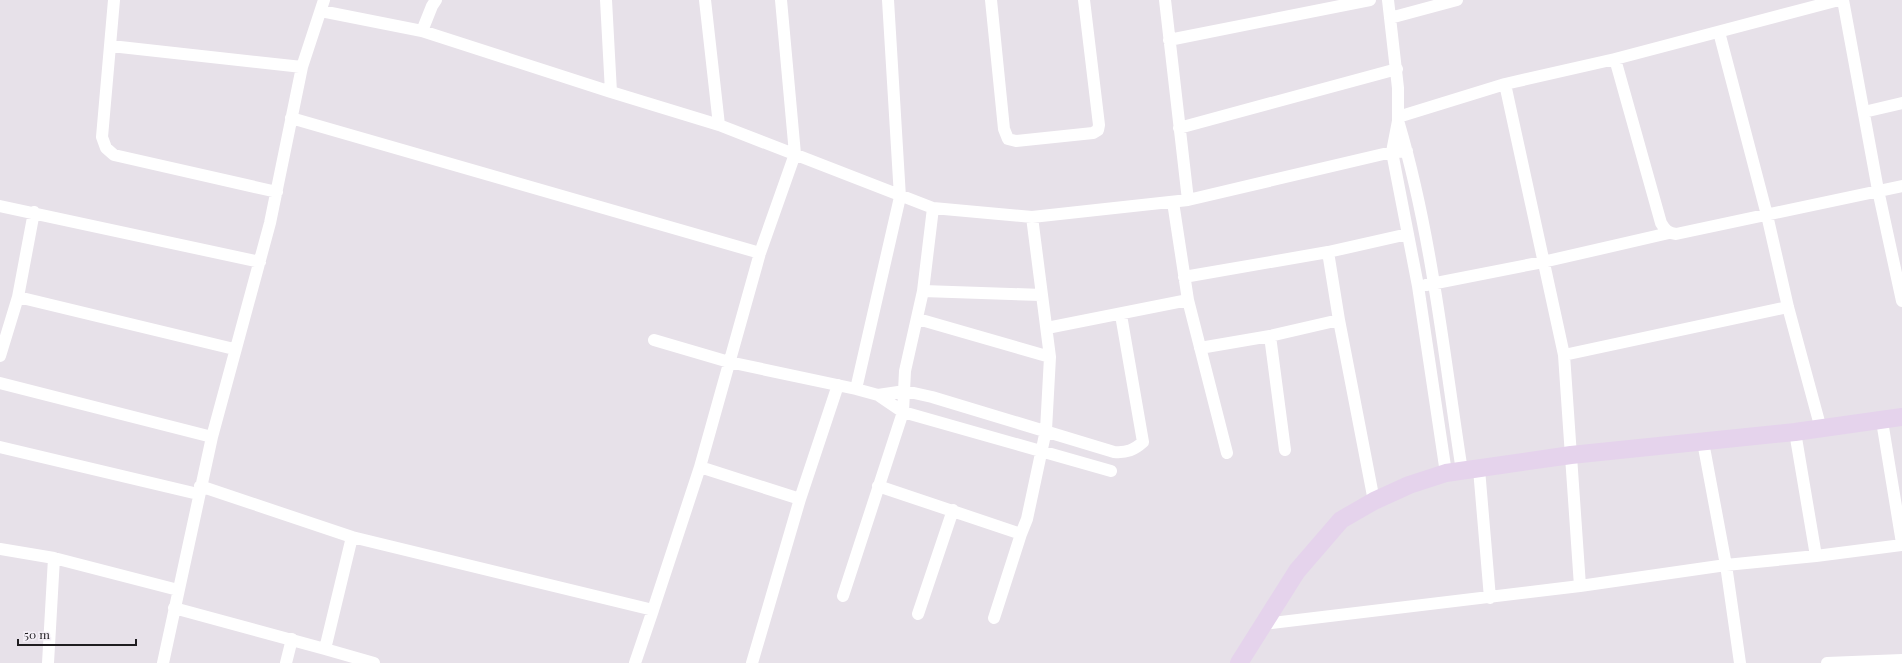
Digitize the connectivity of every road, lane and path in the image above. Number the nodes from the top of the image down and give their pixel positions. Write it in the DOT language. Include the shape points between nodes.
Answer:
graph roads {
  1 [pos="114,0"];
  2 [pos="436,0"];
  3 [pos="606,0"];
  4 [pos="704,0"];
  5 [pos="781,0"];
  6 [pos="888,0"];
  7 [pos="990,0"];
  8 [pos="1084,0"];
  9 [pos="1165,0"];
  10 [pos="1370,0"];
  11 [pos="1388,0"];
  12 [pos="1457,0"];
  13 [pos="1839,0"];
  14 [pos="1843,0"];
  15 [pos="323,6"];
  16 [pos="1390,18"];
  17 [pos="422,31"];
  18 [pos="1718,32"];
  19 [pos="1169,40"];
  20 [pos="111,46"];
  21 [pos="1615,59"];
  22 [pos="302,67"];
  23 [pos="1397,69"];
  24 [pos="1505,84"];
  25 [pos="611,92"];
  26 [pos="1902,103"];
  27 [pos="1864,112"];
  28 [pos="291,118"];
  29 [pos="1398,119"];
  30 [pos="719,125"];
  31 [pos="1179,128"];
  32 [pos="1407,151"];
  33 [pos="1392,152"];
  34 [pos="795,154"];
  35 [pos="1902,186"];
  36 [pos="1878,190"];
  37 [pos="277,192"];
  38 [pos="900,197"];
  39 [pos="1188,200"];
  40 [pos="1173,202"];
  41 [pos="0,206"];
  42 [pos="933,208"];
  43 [pos="34,212"];
  44 [pos="1767,214"];
  45 [pos="1032,217"];
  46 [pos="1669,233"];
  47 [pos="1408,234"];
  48 [pos="1328,252"];
  49 [pos="760,253"];
  50 [pos="260,262"];
  51 [pos="1543,262"];
  52 [pos="1184,276"];
  53 [pos="1900,280"];
  54 [pos="1433,284"];
  55 [pos="1418,286"];
  56 [pos="924,291"];
  57 [pos="1042,295"];
  58 [pos="18,297"];
  59 [pos="1188,300"];
  60 [pos="1902,301"];
  61 [pos="1788,307"];
  62 [pos="1121,315"];
  63 [pos="918,319"];
  64 [pos="1339,320"];
  65 [pos="1047,328"];
  66 [pos="1270,336"];
  67 [pos="654,340"];
  68 [pos="1200,348"];
  69 [pos="234,349"];
  70 [pos="1564,355"];
  71 [pos="0,356"];
  72 [pos="1050,357"];
  73 [pos="729,362"];
  74 [pos="0,383"];
  75 [pos="838,385"];
  76 [pos="856,389"];
  77 [pos="905,391"];
  78 [pos="878,395"];
  79 [pos="902,412"];
  80 [pos="1902,417"];
  81 [pos="1882,421"];
  82 [pos="1821,429"];
  83 [pos="1046,430"];
  84 [pos="1795,432"];
  85 [pos="212,437"];
  86 [pos="1703,442"];
  87 [pos="0,447"];
  88 [pos="1041,450"];
  89 [pos="1285,450"];
  90 [pos="1227,453"];
  91 [pos="1571,455"];
  92 [pos="700,467"];
  93 [pos="1111,471"];
  94 [pos="1462,471"];
  95 [pos="878,486"];
  96 [pos="199,490"];
  97 [pos="800,499"];
  98 [pos="1374,501"];
  99 [pos="953,510"];
  100 [pos="1021,534"];
  101 [pos="352,538"];
  102 [pos="1902,544"];
  103 [pos="0,549"];
  104 [pos="1816,556"];
  105 [pos="54,558"];
  106 [pos="1726,564"];
  107 [pos="1580,586"];
  108 [pos="178,590"];
  109 [pos="843,596"];
  110 [pos="1490,598"];
  111 [pos="174,608"];
  112 [pos="653,610"];
  113 [pos="918,614"];
  114 [pos="994,618"];
  115 [pos="1264,624"];
  116 [pos="292,639"];
  117 [pos="325,649"];
  118 [pos="1902,660"];
  119 [pos="48,663"];
  120 [pos="162,663"];
  121 [pos="286,663"];
  122 [pos="374,663"];
  123 [pos="635,663"];
  124 [pos="752,663"];
  125 [pos="1239,663"];
  126 [pos="1740,663"];
  127 [pos="1827,663"];
  1 -- 20 [label="street"];
  2 -- 17 [label="street"];
  3 -- 25 [label="street"];
  4 -- 30 [label="street"];
  5 -- 34 [label="street"];
  6 -- 38 [label="street"];
  7 -- 8 [label="street" via="1004,129 1008,139 1016,141 1094,133 1098,130 1100,125"];
  9 -- 19 [label="street"];
  10 -- 19 [label="street"];
  11 -- 16 [label="street"];
  12 -- 16 [label="street"];
  13 -- 18 [label="street"];
  14 -- 27 [label="street"];
  15 -- 17 [label="street"];
  15 -- 22 [label="street"];
  16 -- 23 [label="street"];
  17 -- 25 [label="street"];
  18 -- 21 [label="street"];
  18 -- 44 [label="street"];
  19 -- 31 [label="street"];
  20 -- 22 [label="street"];
  20 -- 37 [label="street" via="102,137 110,152"];
  21 -- 24 [label="street"];
  21 -- 46 [label="street" via="1661,223"];
  22 -- 28 [label="street"];
  23 -- 29 [label="street"];
  23 -- 31 [label="street"];
  24 -- 29 [label="street"];
  24 -- 51 [label="street"];
  25 -- 30 [label="street"];
  26 -- 27 [label="street"];
  27 -- 36 [label="street"];
  28 -- 37 [label="street"];
  28 -- 49 [label="street"];
  29 -- 32 [label="street"];
  29 -- 33 [label="street"];
  30 -- 34 [label="street"];
  31 -- 39 [label="street"];
  32 -- 33 [label="street"];
  32 -- 54 [label="street"];
  33 -- 39 [label="street"];
  33 -- 47 [label="street"];
  34 -- 38 [label="street"];
  34 -- 49 [label="street"];
  35 -- 36 [label="street"];
  36 -- 44 [label="street"];
  36 -- 53 [label="street"];
  37 -- 50 [label="street"];
  38 -- 42 [label="street"];
  38 -- 76 [label="street"];
  39 -- 40 [label="street"];
  40 -- 45 [label="street"];
  40 -- 52 [label="street"];
  41 -- 43 [label="street"];
  42 -- 45 [label="street"];
  42 -- 56 [label="street"];
  43 -- 50 [label="street"];
  43 -- 58 [label="street"];
  44 -- 46 [label="street" via="1676,234"];
  44 -- 61 [label="street"];
  45 -- 57 [label="street"];
  46 -- 51 [label="street"];
  47 -- 48 [label="street"];
  47 -- 55 [label="street"];
  48 -- 52 [label="street"];
  48 -- 64 [label="street"];
  49 -- 73 [label="street"];
  50 -- 69 [label="street"];
  51 -- 54 [label="street"];
  51 -- 70 [label="street"];
  52 -- 59 [label="street"];
  53 -- 60 [label="street"];
  54 -- 55 [label="street"];
  54 -- 94 [label="street"];
  55 -- 94 [label="street"];
  56 -- 57 [label="street"];
  56 -- 63 [label="street"];
  57 -- 65 [label="street"];
  58 -- 69 [label="street"];
  58 -- 71 [label="street"];
  59 -- 62 [label="street"];
  59 -- 68 [label="street"];
  61 -- 70 [label="street"];
  61 -- 82 [label="street"];
  62 -- 65 [label="street"];
  62 -- 83 [label="street" via="1143,442 1135,449 1124,453 1114,452"];
  63 -- 72 [label="street"];
  63 -- 77 [label="street" via="905,371"];
  64 -- 66 [label="street"];
  64 -- 98 [label="street"];
  65 -- 72 [label="street"];
  66 -- 68 [label="street"];
  66 -- 89 [label="street"];
  67 -- 73 [label="street"];
  68 -- 90 [label="street"];
  69 -- 85 [label="street"];
  70 -- 91 [label="street"];
  72 -- 83 [label="street"];
  73 -- 75 [label="street"];
  73 -- 92 [label="street"];
  74 -- 85 [label="street"];
  75 -- 76 [label="street"];
  75 -- 97 [label="street"];
  76 -- 78 [label="street"];
  77 -- 78 [label="street"];
  77 -- 79 [label="street"];
  77 -- 83 [label="street"];
  78 -- 79 [label="street"];
  79 -- 88 [label="street"];
  79 -- 95 [label="street"];
  80 -- 81 [label="street"];
  81 -- 82 [label="street"];
  81 -- 102 [label="street"];
  82 -- 84 [label="street"];
  83 -- 88 [label="street"];
  84 -- 86 [label="street"];
  84 -- 104 [label="street"];
  85 -- 96 [label="street"];
  86 -- 91 [label="street"];
  86 -- 106 [label="street"];
  87 -- 96 [label="street"];
  88 -- 93 [label="street"];
  88 -- 100 [label="street" via="1027,519"];
  91 -- 94 [label="street"];
  91 -- 107 [label="street"];
  92 -- 97 [label="street"];
  92 -- 112 [label="street"];
  94 -- 98 [label="street" via="1409,485"];
  94 -- 110 [label="street"];
  95 -- 99 [label="street"];
  95 -- 109 [label="street"];
  96 -- 101 [label="street"];
  96 -- 108 [label="street"];
  97 -- 124 [label="street"];
  98 -- 115 [label="street" via="1341,520 1319,544 1297,571"];
  99 -- 100 [label="street"];
  99 -- 113 [label="street"];
  100 -- 114 [label="street"];
  101 -- 112 [label="street"];
  101 -- 117 [label="street"];
  102 -- 104 [label="street"];
  103 -- 105 [label="street"];
  104 -- 106 [label="street"];
  105 -- 108 [label="street"];
  105 -- 119 [label="street"];
  106 -- 107 [label="street"];
  106 -- 126 [label="street"];
  107 -- 110 [label="street"];
  108 -- 111 [label="street"];
  110 -- 115 [label="street"];
  111 -- 116 [label="street"];
  111 -- 120 [label="street"];
  112 -- 123 [label="street"];
  115 -- 125 [label="street"];
  116 -- 117 [label="street"];
  116 -- 121 [label="street"];
  117 -- 122 [label="street"];
  118 -- 127 [label="street"];
}
